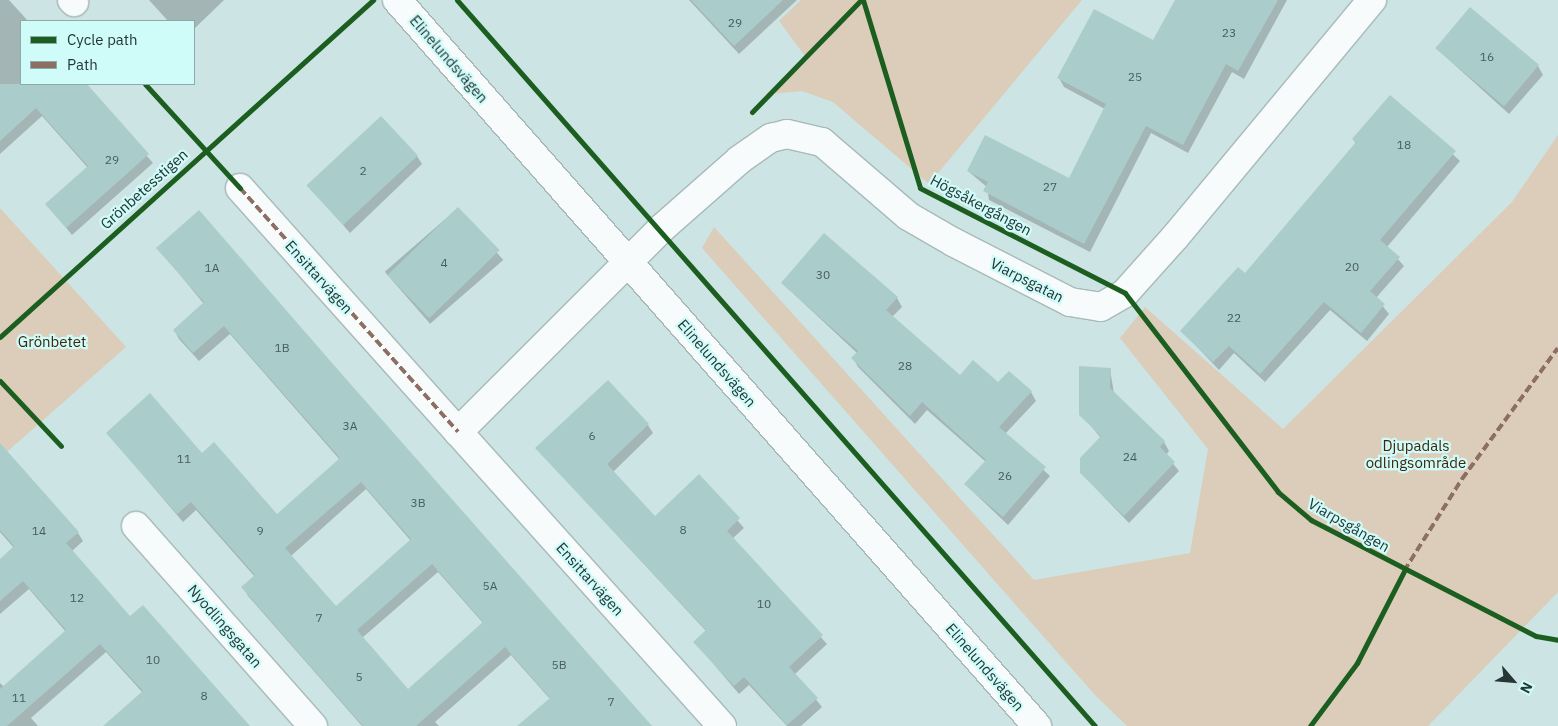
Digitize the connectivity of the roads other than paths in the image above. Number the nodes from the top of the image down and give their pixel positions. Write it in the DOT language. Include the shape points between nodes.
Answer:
graph roads {
  1 [pos="397,0"];
  2 [pos="1372,0"];
  3 [pos="240,188"];
  4 [pos="629,263"];
  5 [pos="458,432"];
  6 [pos="136,526"];
  7 [pos="313,726"];
  8 [pos="722,726"];
  9 [pos="1037,726"];
  1 -- 4 [label="street, Elinelundsvägen"];
  2 -- 4 [label="street, Viarpsgatan" via="1176,236 1125,293 1102,307 1070,302 908,216 839,155 804,135 771,138 739,160"];
  3 -- 5 [label="street, Ensittarvägen"];
  4 -- 5 [label="street"];
  4 -- 9 [label="street, Elinelundsvägen"];
  5 -- 8 [label="street, Ensittarvägen"];
  6 -- 7 [label="street, Nyodlingsgatan"];
}
